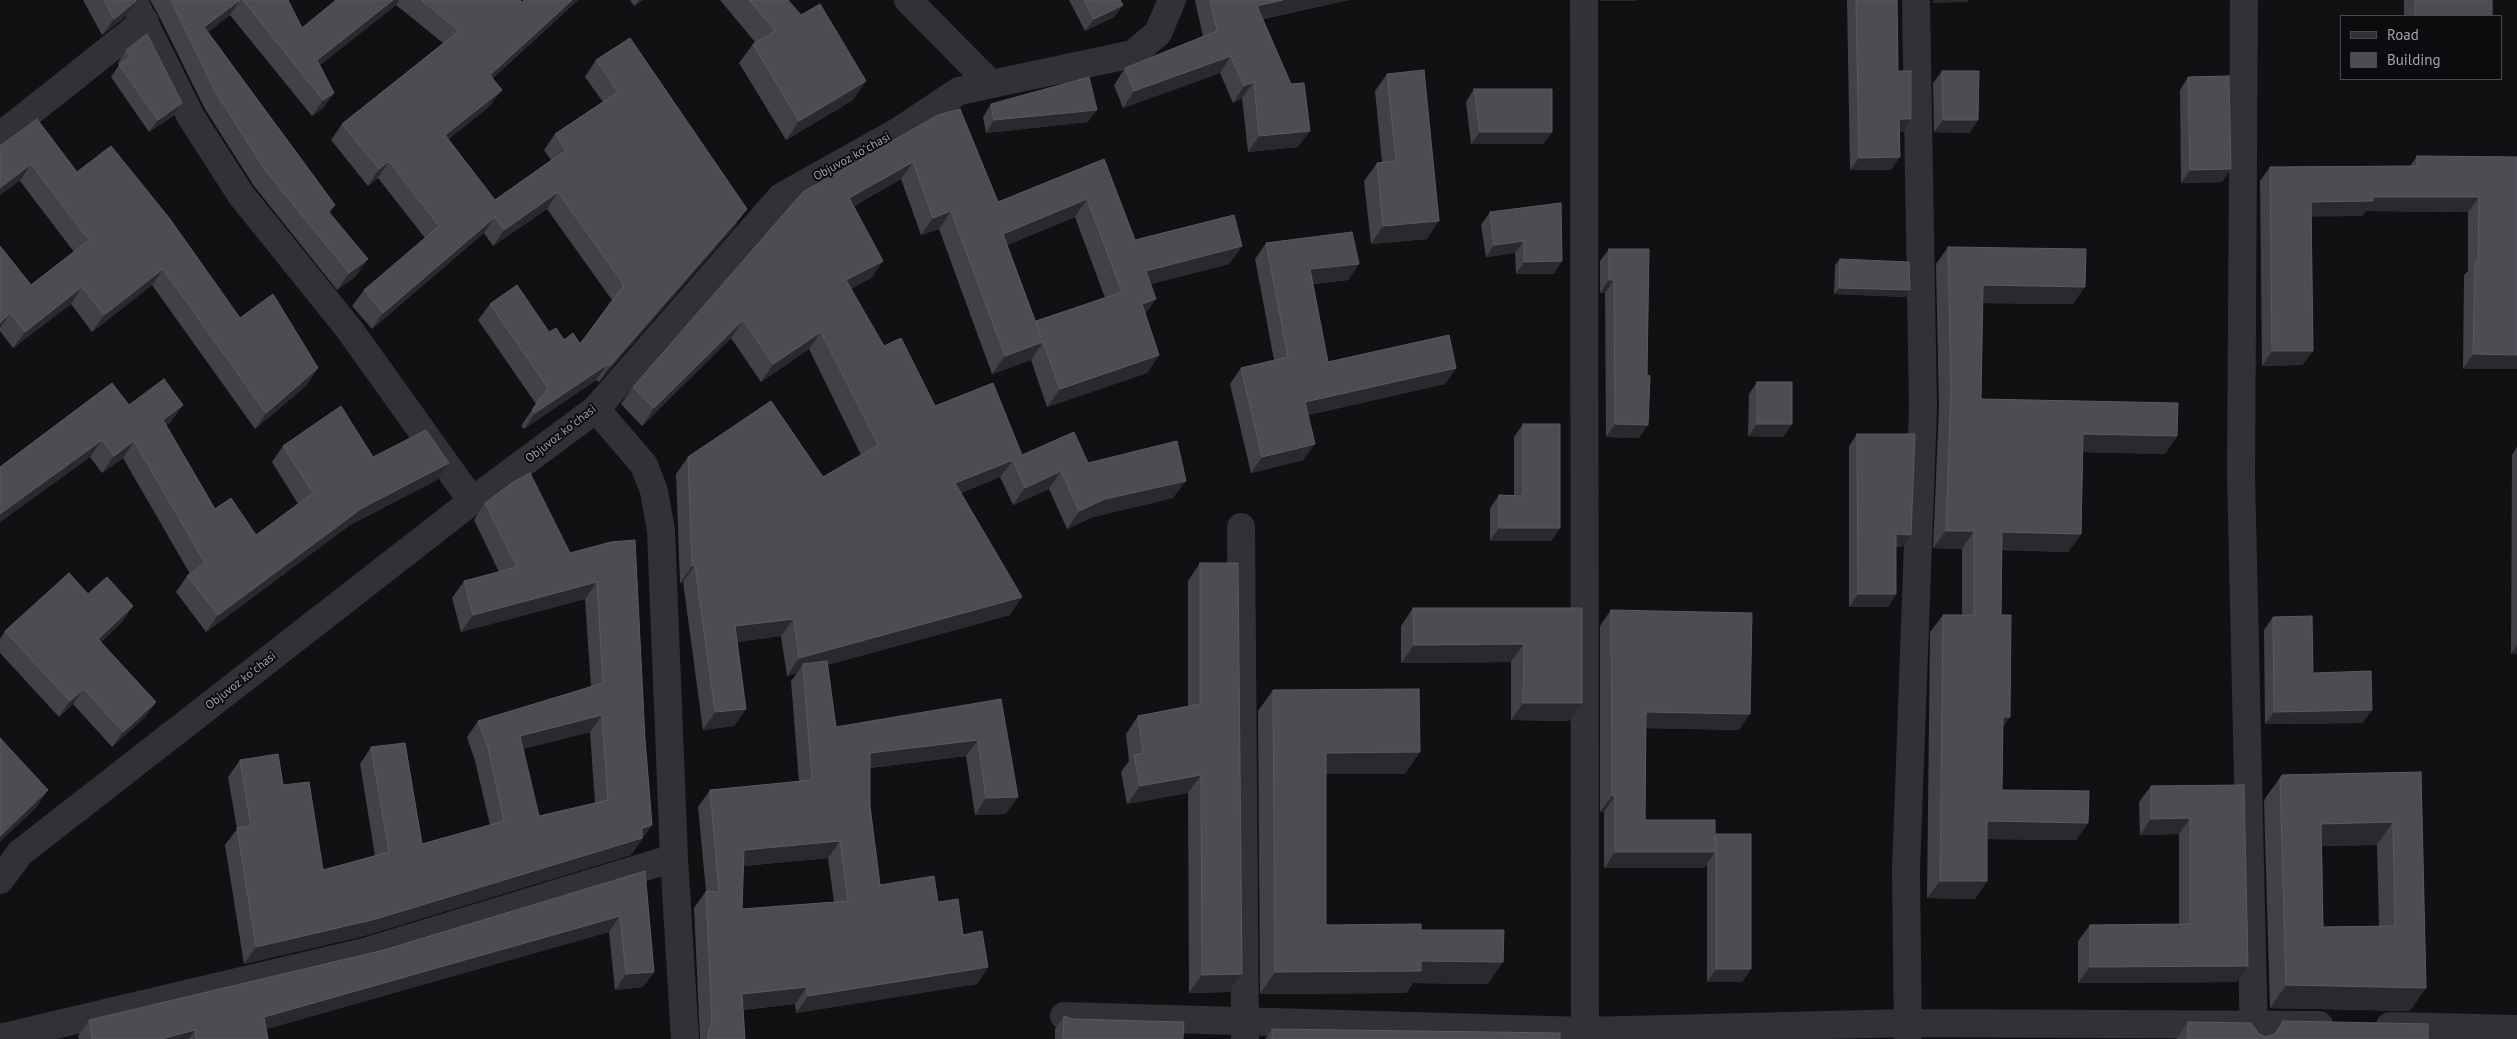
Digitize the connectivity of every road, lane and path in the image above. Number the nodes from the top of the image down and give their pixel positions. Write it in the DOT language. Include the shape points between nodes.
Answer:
graph roads {
  1 [pos="908,0"];
  2 [pos="1172,0"];
  3 [pos="1584,0"];
  4 [pos="1916,0"];
  5 [pos="2244,0"];
  6 [pos="139,10"];
  7 [pos="990,84"];
  8 [pos="0,136"];
  9 [pos="596,409"];
  10 [pos="472,501"];
  11 [pos="1241,527"];
  12 [pos="674,858"];
  13 [pos="0,880"];
  14 [pos="1064,1016"];
  15 [pos="2517,1029"];
  16 [pos="1245,1030"];
  17 [pos="1908,1031"];
  18 [pos="2254,1031"];
  19 [pos="1585,1035"];
  20 [pos="0,1038"];
  21 [pos="685,1039"];
  1 -- 7 [label="street"];
  2 -- 7 [label="street, Objuvoz koʻchasi" via="1158,33 1133,54"];
  3 -- 19 [label="street"];
  4 -- 17 [label="street" via="1923,408 1906,870"];
  5 -- 18 [label="street" via="2241,475"];
  6 -- 8 [label="street"];
  6 -- 10 [label="street" via="191,117 241,195 349,329"];
  7 -- 9 [label="street, Objuvoz koʻchasi" via="959,91 899,131 782,197"];
  9 -- 10 [label="street, Objuvoz koʻchasi"];
  9 -- 12 [label="street" via="644,466 654,491 662,530"];
  10 -- 13 [label="street, Objuvoz koʻchasi" via="20,853"];
  11 -- 16 [label="street"];
  12 -- 20 [label="street" via="368,951"];
  12 -- 21 [label="street"];
  14 -- 16 [label="street"];
  15 -- 18 [label="street" via="2351,1025"];
  16 -- 19 [label="street"];
  17 -- 18 [label="street"];
  17 -- 19 [label="street"];
}
